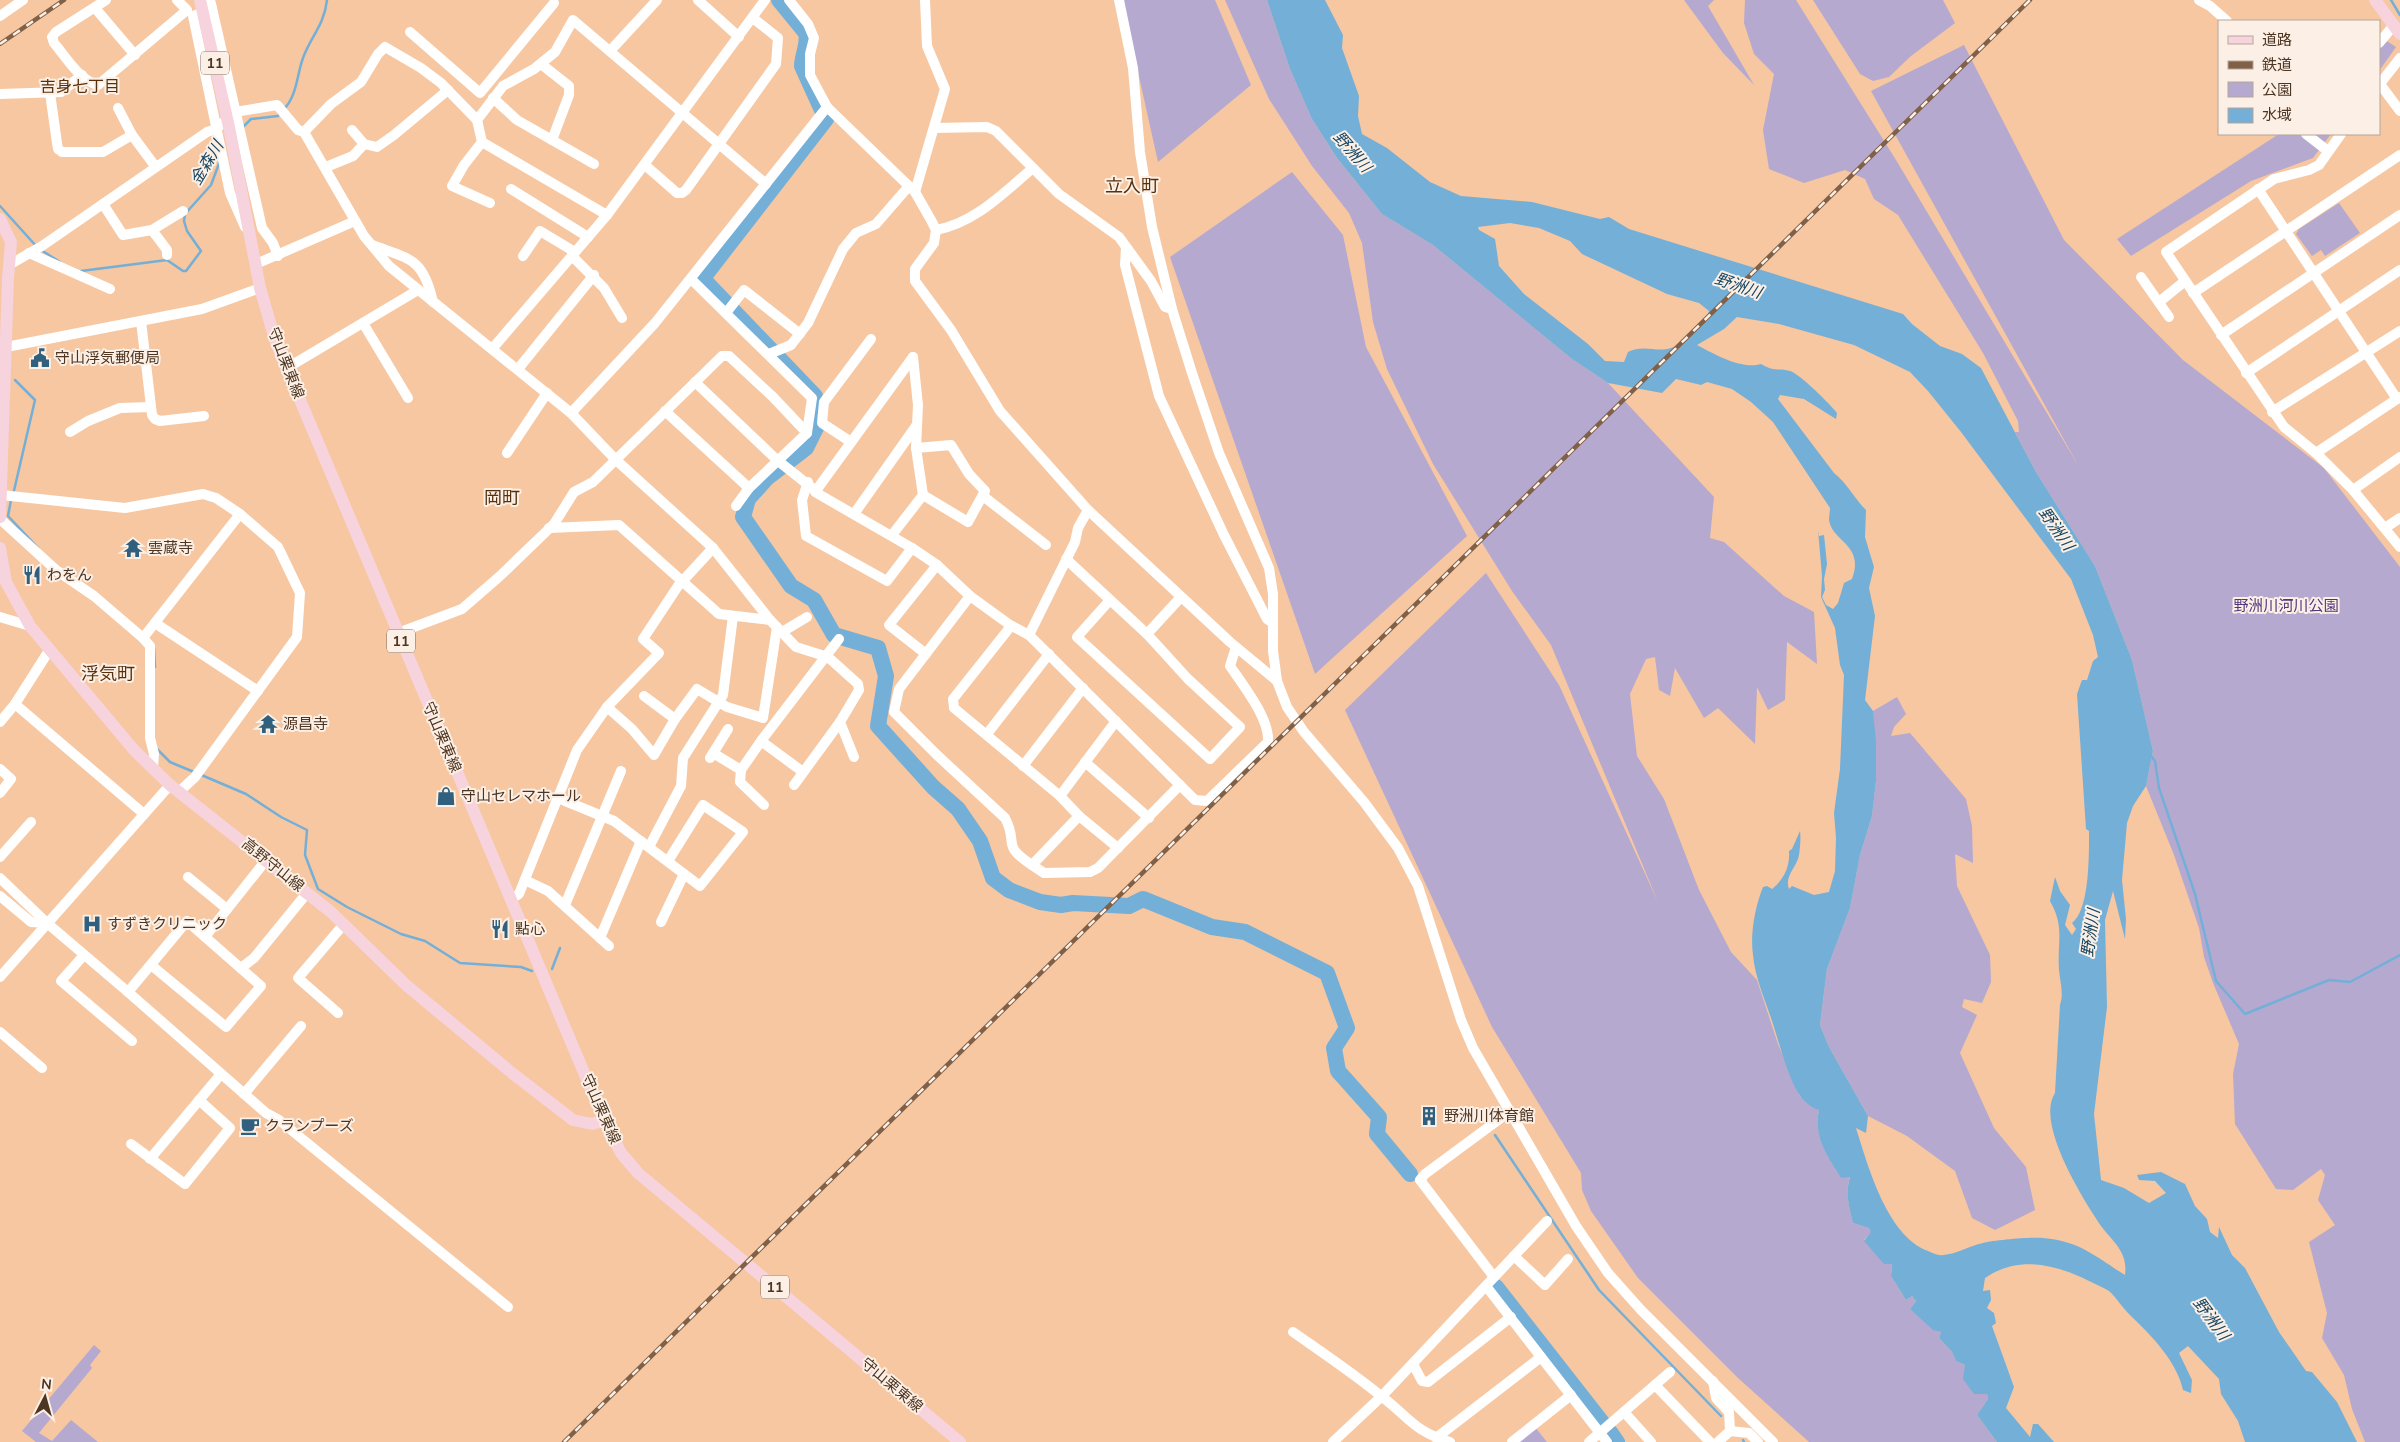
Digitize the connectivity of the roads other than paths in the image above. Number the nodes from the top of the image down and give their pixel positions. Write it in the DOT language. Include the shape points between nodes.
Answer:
graph roads {
  1 [pos="23,0"];
  2 [pos="106,0"];
  3 [pos="177,0"];
  4 [pos="200,0"];
  5 [pos="657,0"];
  6 [pos="698,0"];
  7 [pos="765,0"];
  8 [pos="789,0"];
  9 [pos="925,0"];
  10 [pos="1119,0"];
  11 [pos="2199,0"];
  12 [pos="2375,0"];
  13 [pos="554,3"];
  14 [pos="211,4"];
  15 [pos="95,8"];
  16 [pos="190,13"];
  17 [pos="0,16"];
  18 [pos="753,18"];
  19 [pos="2226,20"];
  20 [pos="2397,30"];
  21 [pos="410,32"];
  22 [pos="739,37"];
  23 [pos="2380,41"];
  24 [pos="610,51"];
  25 [pos="135,55"];
  26 [pos="2400,58"];
  27 [pos="541,64"];
  28 [pos="82,75"];
  29 [pos="2380,84"];
  30 [pos="2380,86"];
  31 [pos="448,90"];
  32 [pos="50,93"];
  33 [pos="0,94"];
  34 [pos="493,98"];
  35 [pos="827,107"];
  36 [pos="118,108"];
  37 [pos="2400,111"];
  38 [pos="235,112"];
  39 [pos="683,114"];
  40 [pos="477,120"];
  41 [pos="934,128"];
  42 [pos="352,130"];
  43 [pos="231,131"];
  44 [pos="304,132"];
  45 [pos="132,135"];
  46 [pos="2307,135"];
  47 [pos="2341,135"];
  48 [pos="552,140"];
  49 [pos="482,142"];
  50 [pos="364,144"];
  51 [pos="719,144"];
  52 [pos="227,151"];
  53 [pos="2328,151"];
  54 [pos="2400,155"];
  55 [pos="594,164"];
  56 [pos="645,165"];
  57 [pos="155,166"];
  58 [pos="326,167"];
  59 [pos="1033,168"];
  60 [pos="766,184"];
  61 [pos="511,188"];
  62 [pos="912,189"];
  63 [pos="2258,189"];
  64 [pos="490,203"];
  65 [pos="103,204"];
  66 [pos="183,211"];
  67 [pos="607,215"];
  68 [pos="2400,215"];
  69 [pos="0,218"];
  70 [pos="355,221"];
  71 [pos="152,230"];
  72 [pos="936,230"];
  73 [pos="2286,231"];
  74 [pos="588,236"];
  75 [pos="251,242"];
  76 [pos="371,244"];
  77 [pos="1126,247"];
  78 [pos="35,250"];
  79 [pos="573,254"];
  80 [pos="167,255"];
  81 [pos="278,256"];
  82 [pos="523,256"];
  83 [pos="256,264"];
  84 [pos="9,265"];
  85 [pos="2400,270"];
  86 [pos="2314,273"];
  87 [pos="594,275"];
  88 [pos="2141,277"];
  89 [pos="691,279"];
  90 [pos="2185,282"];
  91 [pos="4,283"];
  92 [pos="260,288"];
  93 [pos="110,289"];
  94 [pos="418,290"];
  95 [pos="2193,293"];
  96 [pos="432,302"];
  97 [pos="2159,302"];
  98 [pos="1172,309"];
  99 [pos="2339,311"];
  100 [pos="726,313"];
  101 [pos="2169,317"];
  102 [pos="622,318"];
  103 [pos="141,321"];
  104 [pos="363,323"];
  105 [pos="2400,331"];
  106 [pos="800,334"];
  107 [pos="2221,335"];
  108 [pos="871,339"];
  109 [pos="2,347"];
  110 [pos="492,349"];
  111 [pos="769,354"];
  112 [pos="2367,354"];
  113 [pos="287,368"];
  114 [pos="518,369"];
  115 [pos="2246,373"];
  116 [pos="695,382"];
  117 [pos="547,393"];
  118 [pos="408,398"];
  119 [pos="2399,398"];
  120 [pos="151,407"];
  121 [pos="665,411"];
  122 [pos="2272,412"];
  123 [pos="572,413"];
  124 [pos="204,416"];
  125 [pos="810,422"];
  126 [pos="822,423"];
  127 [pos="916,426"];
  128 [pos="70,432"];
  129 [pos="807,433"];
  130 [pos="1,441"];
  131 [pos="851,442"];
  132 [pos="916,448"];
  133 [pos="508,453"];
  134 [pos="2316,453"];
  135 [pos="2400,457"];
  136 [pos="615,459"];
  137 [pos="777,460"];
  138 [pos="808,482"];
  139 [pos="749,488"];
  140 [pos="2353,490"];
  141 [pos="815,492"];
  142 [pos="9,495"];
  143 [pos="923,495"];
  144 [pos="983,496"];
  145 [pos="736,506"];
  146 [pos="1088,510"];
  147 [pos="240,514"];
  148 [pos="854,514"];
  149 [pos="0,518"];
  150 [pos="2400,518"];
  151 [pos="549,528"];
  152 [pos="2385,528"];
  153 [pos="892,535"];
  154 [pos="1046,545"];
  155 [pos="2400,547"];
  156 [pos="0,548"];
  157 [pos="713,548"];
  158 [pos="912,548"];
  159 [pos="1066,559"];
  160 [pos="938,565"];
  161 [pos="682,582"];
  162 [pos="970,596"];
  163 [pos="1181,597"];
  164 [pos="1110,600"];
  165 [pos="733,616"];
  166 [pos="0,617"];
  167 [pos="807,617"];
  168 [pos="1273,623"];
  169 [pos="30,626"];
  170 [pos="1011,626"];
  171 [pos="776,627"];
  172 [pos="147,632"];
  173 [pos="398,633"];
  174 [pos="1147,634"];
  175 [pos="1029,635"];
  176 [pos="839,639"];
  177 [pos="1236,647"];
  178 [pos="50,649"];
  179 [pos="926,654"];
  180 [pos="1049,654"];
  181 [pos="826,657"];
  182 [pos="1278,681"];
  183 [pos="1082,688"];
  184 [pos="258,691"];
  185 [pos="644,696"];
  186 [pos="719,702"];
  187 [pos="15,704"];
  188 [pos="607,707"];
  189 [pos="675,719"];
  190 [pos="1116,721"];
  191 [pos="0,722"];
  192 [pos="840,722"];
  193 [pos="728,728"];
  194 [pos="987,734"];
  195 [pos="761,741"];
  196 [pos="854,757"];
  197 [pos="1085,762"];
  198 [pos="1024,766"];
  199 [pos="153,768"];
  200 [pos="0,769"];
  201 [pos="741,770"];
  202 [pos="621,771"];
  203 [pos="803,772"];
  204 [pos="794,784"];
  205 [pos="1180,785"];
  206 [pos="175,788"];
  207 [pos="0,793"];
  208 [pos="1060,796"];
  209 [pos="558,798"];
  210 [pos="764,805"];
  211 [pos="144,814"];
  212 [pos="602,816"];
  213 [pos="1079,816"];
  214 [pos="1149,818"];
  215 [pos="30,822"];
  216 [pos="645,844"];
  217 [pos="1118,848"];
  218 [pos="0,857"];
  219 [pos="267,859"];
  220 [pos="668,861"];
  221 [pos="1032,865"];
  222 [pos="684,874"];
  223 [pos="188,877"];
  224 [pos="0,878"];
  225 [pos="525,880"];
  226 [pos="307,892"];
  227 [pos="0,896"];
  228 [pos="511,899"];
  229 [pos="565,905"];
  230 [pos="228,909"];
  231 [pos="661,922"];
  232 [pos="47,923"];
  233 [pos="344,924"];
  234 [pos="205,937"];
  235 [pos="600,938"];
  236 [pos="610,946"];
  237 [pos="84,955"];
  238 [pos="152,965"];
  239 [pos="241,968"];
  240 [pos="0,977"];
  241 [pos="128,992"];
  242 [pos="338,1013"];
  243 [pos="301,1026"];
  244 [pos="0,1032"];
  245 [pos="132,1040"];
  246 [pos="42,1068"];
  247 [pos="221,1074"];
  248 [pos="244,1094"];
  249 [pos="199,1100"];
  250 [pos="1509,1112"];
  251 [pos="604,1120"];
  252 [pos="131,1144"];
  253 [pos="150,1159"];
  254 [pos="1547,1221"];
  255 [pos="1514,1256"];
  256 [pos="1568,1259"];
  257 [pos="1494,1277"];
  258 [pos="1486,1286"];
  259 [pos="508,1307"];
  260 [pos="1511,1317"];
  261 [pos="1294,1332"];
  262 [pos="1542,1357"];
  263 [pos="1413,1364"];
  264 [pos="1670,1372"];
  265 [pos="1713,1381"];
  266 [pos="1655,1385"];
  267 [pos="1571,1395"];
  268 [pos="1382,1396"];
  269 [pos="1625,1413"];
  270 [pos="1730,1431"];
  271 [pos="1601,1433"];
  272 [pos="1436,1438"];
  273 [pos="960,1442"];
  274 [pos="1333,1442"];
  275 [pos="1450,1442"];
  276 [pos="1512,1442"];
  277 [pos="1589,1442"];
  278 [pos="1608,1442"];
  279 [pos="1650,1442"];
  280 [pos="1710,1442"];
  281 [pos="1718,1442"];
  282 [pos="1758,1442"];
  283 [pos="1773,1442"];
  1 -- 17 [label="street"];
  2 -- 15 [label="street"];
  3 -- 16 [label="street"];
  4 -- 43 [label="main road, 守山栗東線 / 11"];
  5 -- 24 [label="street"];
  6 -- 22 [label="street"];
  7 -- 18 [label="street"];
  8 -- 35 [label="street" via="808,24 814,38 810,75"];
  9 -- 41 [label="street" via="927,46 945,88"];
  10 -- 98 [label="street" via="1133,68 1150,219"];
  11 -- 19 [label="street"];
  12 -- 20 [label="main road"];
  13 -- 21 [label="street" via="480,93"];
  14 -- 16 [label="street"];
  14 -- 38 [label="street"];
  15 -- 25 [label="street"];
  15 -- 28 [label="street" via="52,37"];
  16 -- 25 [label="street"];
  16 -- 43 [label="street"];
  18 -- 22 [label="street"];
  18 -- 51 [label="street" via="778,38 776,64"];
  20 -- 23 [label="street"];
  22 -- 39 [label="street"];
  24 -- 27 [label="street" via="573,20 555,52"];
  24 -- 39 [label="street"];
  25 -- 28 [label="street" via="98,85"];
  26 -- 29 [label="street"];
  27 -- 34 [label="street" via="503,86"];
  27 -- 48 [label="street" via="569,86 569,95"];
  28 -- 32 [label="street" via="61,92"];
  30 -- 37 [label="street"];
  31 -- 40 [label="street"];
  31 -- 44 [label="street" via="421,68 385,47 361,82 331,104"];
  31 -- 50 [label="street" via="377,147"];
  32 -- 33 [label="street"];
  32 -- 45 [label="street" via="58,149 62,152 103,152"];
  34 -- 40 [label="street"];
  34 -- 48 [label="street" via="518,120"];
  35 -- 60 [label="street"];
  35 -- 62 [label="street"];
  36 -- 45 [label="street"];
  38 -- 43 [label="street"];
  38 -- 43 [label="street"];
  38 -- 44 [label="street" via="273,105 284,111 298,130"];
  39 -- 51 [label="street"];
  39 -- 56 [label="street"];
  40 -- 49 [label="street"];
  41 -- 59 [label="street" via="987,128 996,131"];
  41 -- 62 [label="street"];
  42 -- 50 [label="street"];
  43 -- 52 [label="main road, 守山栗東線 / 11"];
  43 -- 57 [label="street" via="207,132"];
  43 -- 81 [label="street" via="262,228"];
  44 -- 58 [label="street"];
  45 -- 57 [label="street"];
  46 -- 53 [label="street"];
  47 -- 53 [label="street"];
  48 -- 55 [label="street"];
  49 -- 64 [label="street" via="452,186"];
  49 -- 67 [label="street"];
  50 -- 58 [label="street" via="353,156"];
  51 -- 56 [label="street" via="682,193 677,193"];
  51 -- 60 [label="street"];
  52 -- 75 [label="main road, 守山栗東線 / 11"];
  52 -- 75 [label="street" via="224,165 230,193"];
  53 -- 63 [label="street" via="2318,165 2309,170 2274,179"];
  54 -- 73 [label="street"];
  56 -- 67 [label="street"];
  57 -- 65 [label="street"];
  58 -- 70 [label="street"];
  59 -- 72 [label="street" via="975,215 954,226"];
  59 -- 77 [label="street" via="1059,194 1119,237"];
  60 -- 89 [label="street"];
  61 -- 74 [label="street"];
  62 -- 72 [label="street"];
  62 -- 106 [label="street" via="876,224 856,233 843,249"];
  63 -- 73 [label="street"];
  63 -- 90 [label="street" via="2166,252"];
  65 -- 71 [label="street" via="123,235"];
  65 -- 78 [label="street"];
  66 -- 71 [label="street"];
  67 -- 74 [label="street"];
  68 -- 86 [label="street"];
  69 -- 84 [label="main road" via="11,242"];
  70 -- 76 [label="street"];
  70 -- 81 [label="street"];
  71 -- 80 [label="street" via="167,250"];
  72 -- 146 [label="street" via="934,243 915,269 915,281 951,330 1000,411"];
  73 -- 86 [label="street"];
  73 -- 95 [label="street"];
  74 -- 79 [label="street"];
  75 -- 83 [label="main road, 守山栗東線 / 11"];
  76 -- 94 [label="street" via="389,266"];
  76 -- 96 [label="street" via="404,255 414,262 424,276"];
  77 -- 98 [label="street" via="1165,306"];
  77 -- 168 [label="street" via="1125,265 1159,396 1224,535 1267,619"];
  78 -- 84 [label="street"];
  78 -- 93 [label="street"];
  79 -- 82 [label="street" via="540,231"];
  79 -- 87 [label="street"];
  79 -- 110 [label="street"];
  81 -- 83 [label="street"];
  83 -- 92 [label="main road, 守山栗東線 / 11"];
  84 -- 91 [label="main road"];
  85 -- 99 [label="street"];
  86 -- 99 [label="street"];
  86 -- 107 [label="street"];
  87 -- 102 [label="street"];
  87 -- 114 [label="street"];
  88 -- 97 [label="street"];
  89 -- 100 [label="street"];
  89 -- 123 [label="street"];
  90 -- 95 [label="street"];
  90 -- 97 [label="street"];
  91 -- 109 [label="main road"];
  92 -- 103 [label="street" via="202,309"];
  92 -- 113 [label="main road, 守山栗東線 / 11"];
  94 -- 96 [label="street"];
  94 -- 104 [label="street"];
  95 -- 107 [label="street"];
  96 -- 110 [label="street"];
  97 -- 101 [label="street"];
  98 -- 168 [label="street" via="1219,453 1269,568"];
  99 -- 112 [label="street"];
  99 -- 115 [label="street"];
  100 -- 106 [label="street" via="744,290"];
  100 -- 111 [label="street"];
  103 -- 109 [label="street"];
  103 -- 120 [label="street"];
  104 -- 113 [label="street"];
  104 -- 118 [label="street"];
  105 -- 112 [label="street"];
  106 -- 111 [label="street" via="790,345"];
  107 -- 115 [label="street"];
  108 -- 126 [label="street" via="824,402"];
  109 -- 130 [label="main road"];
  110 -- 114 [label="street"];
  111 -- 125 [label="street" via="812,398"];
  112 -- 119 [label="street"];
  112 -- 122 [label="street"];
  113 -- 173 [label="main road, 守山栗東線 / 11"];
  114 -- 117 [label="street"];
  115 -- 122 [label="street"];
  116 -- 121 [label="street"];
  116 -- 129 [label="street" via="722,356 729,356"];
  116 -- 137 [label="street"];
  117 -- 123 [label="street"];
  117 -- 133 [label="street"];
  119 -- 134 [label="street"];
  120 -- 124 [label="street" via="155,419 160,421"];
  120 -- 128 [label="street" via="120,408 88,420"];
  121 -- 136 [label="street"];
  121 -- 139 [label="street"];
  122 -- 134 [label="street" via="2284,427"];
  123 -- 136 [label="street"];
  125 -- 126 [label="street"];
  125 -- 129 [label="street"];
  126 -- 131 [label="street"];
  127 -- 131 [label="street" via="918,405 913,358"];
  127 -- 132 [label="street"];
  127 -- 148 [label="street"];
  129 -- 137 [label="street"];
  130 -- 142 [label="main road"];
  131 -- 141 [label="street"];
  132 -- 143 [label="street"];
  132 -- 144 [label="street" via="951,445 969,474 985,491"];
  134 -- 140 [label="street"];
  135 -- 140 [label="street"];
  136 -- 151 [label="street" via="593,482 574,492"];
  136 -- 157 [label="street"];
  137 -- 138 [label="street"];
  137 -- 139 [label="street"];
  138 -- 141 [label="street"];
  138 -- 158 [label="street" via="802,500 806,536 887,581"];
  139 -- 145 [label="street"];
  140 -- 152 [label="street"];
  141 -- 148 [label="street"];
  142 -- 147 [label="street" via="125,508 203,494 216,498"];
  142 -- 149 [label="main road"];
  143 -- 144 [label="street" via="968,522"];
  143 -- 153 [label="street"];
  144 -- 154 [label="street"];
  146 -- 159 [label="street"];
  146 -- 163 [label="street"];
  147 -- 172 [label="street"];
  147 -- 184 [label="street" via="278,547 300,593 297,637"];
  148 -- 153 [label="street"];
  149 -- 172 [label="street" via="56,570 94,596 113,615"];
  150 -- 152 [label="street"];
  151 -- 161 [label="street" via="619,525"];
  151 -- 173 [label="street" via="462,609"];
  152 -- 155 [label="street"];
  153 -- 158 [label="street"];
  156 -- 169 [label="main road, 高野守山線" via="6,582"];
  157 -- 161 [label="street"];
  157 -- 171 [label="street"];
  158 -- 160 [label="street"];
  159 -- 164 [label="street"];
  159 -- 175 [label="street"];
  160 -- 162 [label="street"];
  160 -- 179 [label="street" via="890,625"];
  161 -- 165 [label="street" via="718,614"];
  161 -- 188 [label="street" via="643,639 659,653"];
  162 -- 170 [label="street"];
  162 -- 179 [label="street"];
  163 -- 174 [label="street"];
  163 -- 177 [label="street"];
  164 -- 174 [label="street"];
  164 -- 174 [label="street" via="1077,637 1210,759 1240,727"];
  165 -- 171 [label="street"];
  165 -- 186 [label="street" via="723,695"];
  166 -- 169 [label="street"];
  167 -- 171 [label="street"];
  168 -- 182 [label="street"];
  169 -- 178 [label="main road, 高野守山線"];
  170 -- 175 [label="street"];
  170 -- 194 [label="street" via="953,699 954,708"];
  171 -- 181 [label="street" via="796,647"];
  171 -- 186 [label="street" via="763,718"];
  172 -- 184 [label="street"];
  172 -- 199 [label="street" via="151,655"];
  173 -- 228 [label="main road, 守山栗東線 / 11"];
  175 -- 180 [label="street"];
  176 -- 181 [label="street"];
  177 -- 182 [label="street"];
  177 -- 205 [label="street" via="1230,666 1269,732 1268,742 1207,801 1195,800"];
  178 -- 187 [label="street"];
  178 -- 199 [label="main road, 高野守山線"];
  179 -- 221 [label="street" via="898,689 894,712 1006,818 1012,848"];
  180 -- 183 [label="street"];
  180 -- 194 [label="street"];
  181 -- 192 [label="street" via="858,684 859,690"];
  181 -- 195 [label="street"];
  182 -- 250 [label="street" via="1287,707 1304,732 1364,802 1398,848 1418,886 1462,1024"];
  183 -- 190 [label="street"];
  183 -- 198 [label="street"];
  184 -- 206 [label="street" via="195,777"];
  185 -- 189 [label="street"];
  186 -- 189 [label="street" via="697,689"];
  186 -- 216 [label="street" via="683,758 681,786"];
  187 -- 191 [label="street"];
  187 -- 211 [label="street"];
  188 -- 189 [label="street" via="654,755"];
  188 -- 209 [label="street" via="577,750"];
  190 -- 197 [label="street"];
  190 -- 205 [label="street"];
  192 -- 196 [label="street"];
  192 -- 203 [label="street"];
  193 -- 201 [label="street" via="711,756"];
  194 -- 198 [label="street"];
  195 -- 201 [label="street"];
  195 -- 203 [label="street"];
  197 -- 208 [label="street"];
  197 -- 214 [label="street"];
  198 -- 208 [label="street"];
  199 -- 206 [label="main road, 高野守山線"];
  200 -- 207 [label="street" via="11,779"];
  201 -- 210 [label="street" via="740,782"];
  202 -- 212 [label="street"];
  203 -- 204 [label="street"];
  205 -- 214 [label="street"];
  206 -- 211 [label="street"];
  206 -- 219 [label="main road, 高野守山線"];
  208 -- 213 [label="street"];
  209 -- 212 [label="street"];
  209 -- 225 [label="street"];
  211 -- 232 [label="street"];
  212 -- 216 [label="street"];
  212 -- 229 [label="street"];
  213 -- 217 [label="street"];
  213 -- 221 [label="street"];
  214 -- 217 [label="street"];
  215 -- 218 [label="street"];
  216 -- 220 [label="street"];
  216 -- 235 [label="street"];
  217 -- 221 [label="street" via="1090,872 1044,873"];
  219 -- 226 [label="main road, 高野守山線"];
  219 -- 230 [label="street"];
  220 -- 222 [label="street"];
  220 -- 222 [label="street" via="702,805 743,832 700,886"];
  222 -- 231 [label="street"];
  223 -- 230 [label="street"];
  224 -- 232 [label="street"];
  225 -- 228 [label="street" via="519,894"];
  225 -- 229 [label="street" via="548,891"];
  226 -- 233 [label="main road, 高野守山線"];
  226 -- 239 [label="street" via="254,958"];
  227 -- 232 [label="street" via="31,922"];
  228 -- 251 [label="main road, 守山栗東線 / 11"];
  229 -- 235 [label="street"];
  230 -- 234 [label="street"];
  232 -- 237 [label="street"];
  232 -- 240 [label="street"];
  233 -- 242 [label="street" via="298,978"];
  233 -- 251 [label="main road, 高野守山線" via="432,1007 573,1120 592,1124"];
  234 -- 238 [label="street" via="187,921"];
  234 -- 239 [label="street"];
  235 -- 236 [label="street"];
  237 -- 241 [label="street"];
  237 -- 245 [label="street" via="61,981"];
  238 -- 239 [label="street" via="226,1027 261,986"];
  238 -- 241 [label="street"];
  241 -- 247 [label="street"];
  243 -- 248 [label="street"];
  244 -- 246 [label="street"];
  247 -- 248 [label="street"];
  247 -- 249 [label="street"];
  248 -- 259 [label="street"];
  249 -- 253 [label="street"];
  249 -- 253 [label="street" via="230,1128 185,1184"];
  250 -- 257 [label="street" via="1420,1180"];
  250 -- 265 [label="street" via="1576,1226 1608,1273"];
  251 -- 273 [label="main road, 守山栗東線 / 11" via="621,1153 638,1172"];
  252 -- 253 [label="street"];
  254 -- 255 [label="street"];
  255 -- 256 [label="street" via="1544,1285"];
  255 -- 257 [label="street"];
  257 -- 258 [label="street"];
  258 -- 260 [label="street"];
  258 -- 263 [label="street"];
  260 -- 262 [label="street"];
  260 -- 263 [label="street" via="1428,1382 1422,1381"];
  261 -- 268 [label="street"];
  262 -- 267 [label="street"];
  262 -- 272 [label="street"];
  263 -- 268 [label="street"];
  264 -- 266 [label="street"];
  265 -- 270 [label="street" via="1716,1398 1729,1412"];
  265 -- 283 [label="street"];
  266 -- 269 [label="street"];
  266 -- 280 [label="street"];
  267 -- 271 [label="street"];
  267 -- 276 [label="street"];
  268 -- 272 [label="street" via="1414,1426"];
  268 -- 274 [label="street"];
  269 -- 271 [label="street"];
  269 -- 279 [label="street"];
  270 -- 281 [label="street"];
  270 -- 282 [label="street" via="1749,1433"];
  271 -- 277 [label="street"];
  271 -- 278 [label="street"];
  272 -- 275 [label="street"];
}
